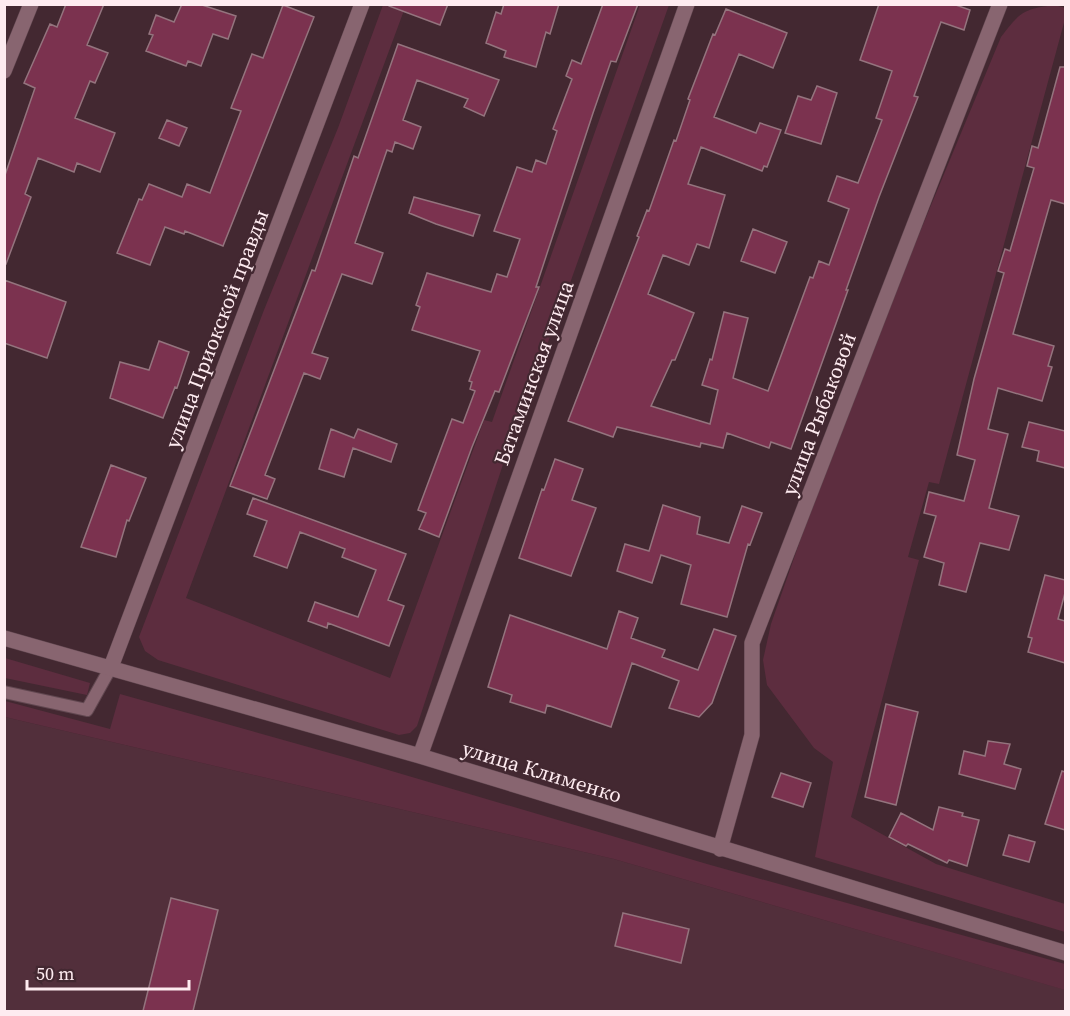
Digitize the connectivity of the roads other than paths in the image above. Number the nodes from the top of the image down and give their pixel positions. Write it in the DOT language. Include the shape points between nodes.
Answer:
graph roads {
  1 [pos="31,4"];
  2 [pos="362,4"];
  3 [pos="687,4"];
  4 [pos="1000,4"];
  5 [pos="4,71"];
  6 [pos="4,638"];
  7 [pos="111,668"];
  8 [pos="4,692"];
  9 [pos="420,756"];
  10 [pos="720,849"];
  11 [pos="1065,953"];
  1 -- 5 [label="street"];
  2 -- 7 [label="street, улица Приокской правды"];
  3 -- 9 [label="street, Батаминская улица"];
  4 -- 10 [label="street, улица Рыбаковой" via="752,644 752,735"];
  6 -- 7 [label="street, улица Клименко"];
  7 -- 8 [label="lane" via="87,710"];
  7 -- 9 [label="street, улица Клименко"];
  9 -- 10 [label="street, улица Клименко"];
  10 -- 11 [label="street, улица Клименко"];
}
